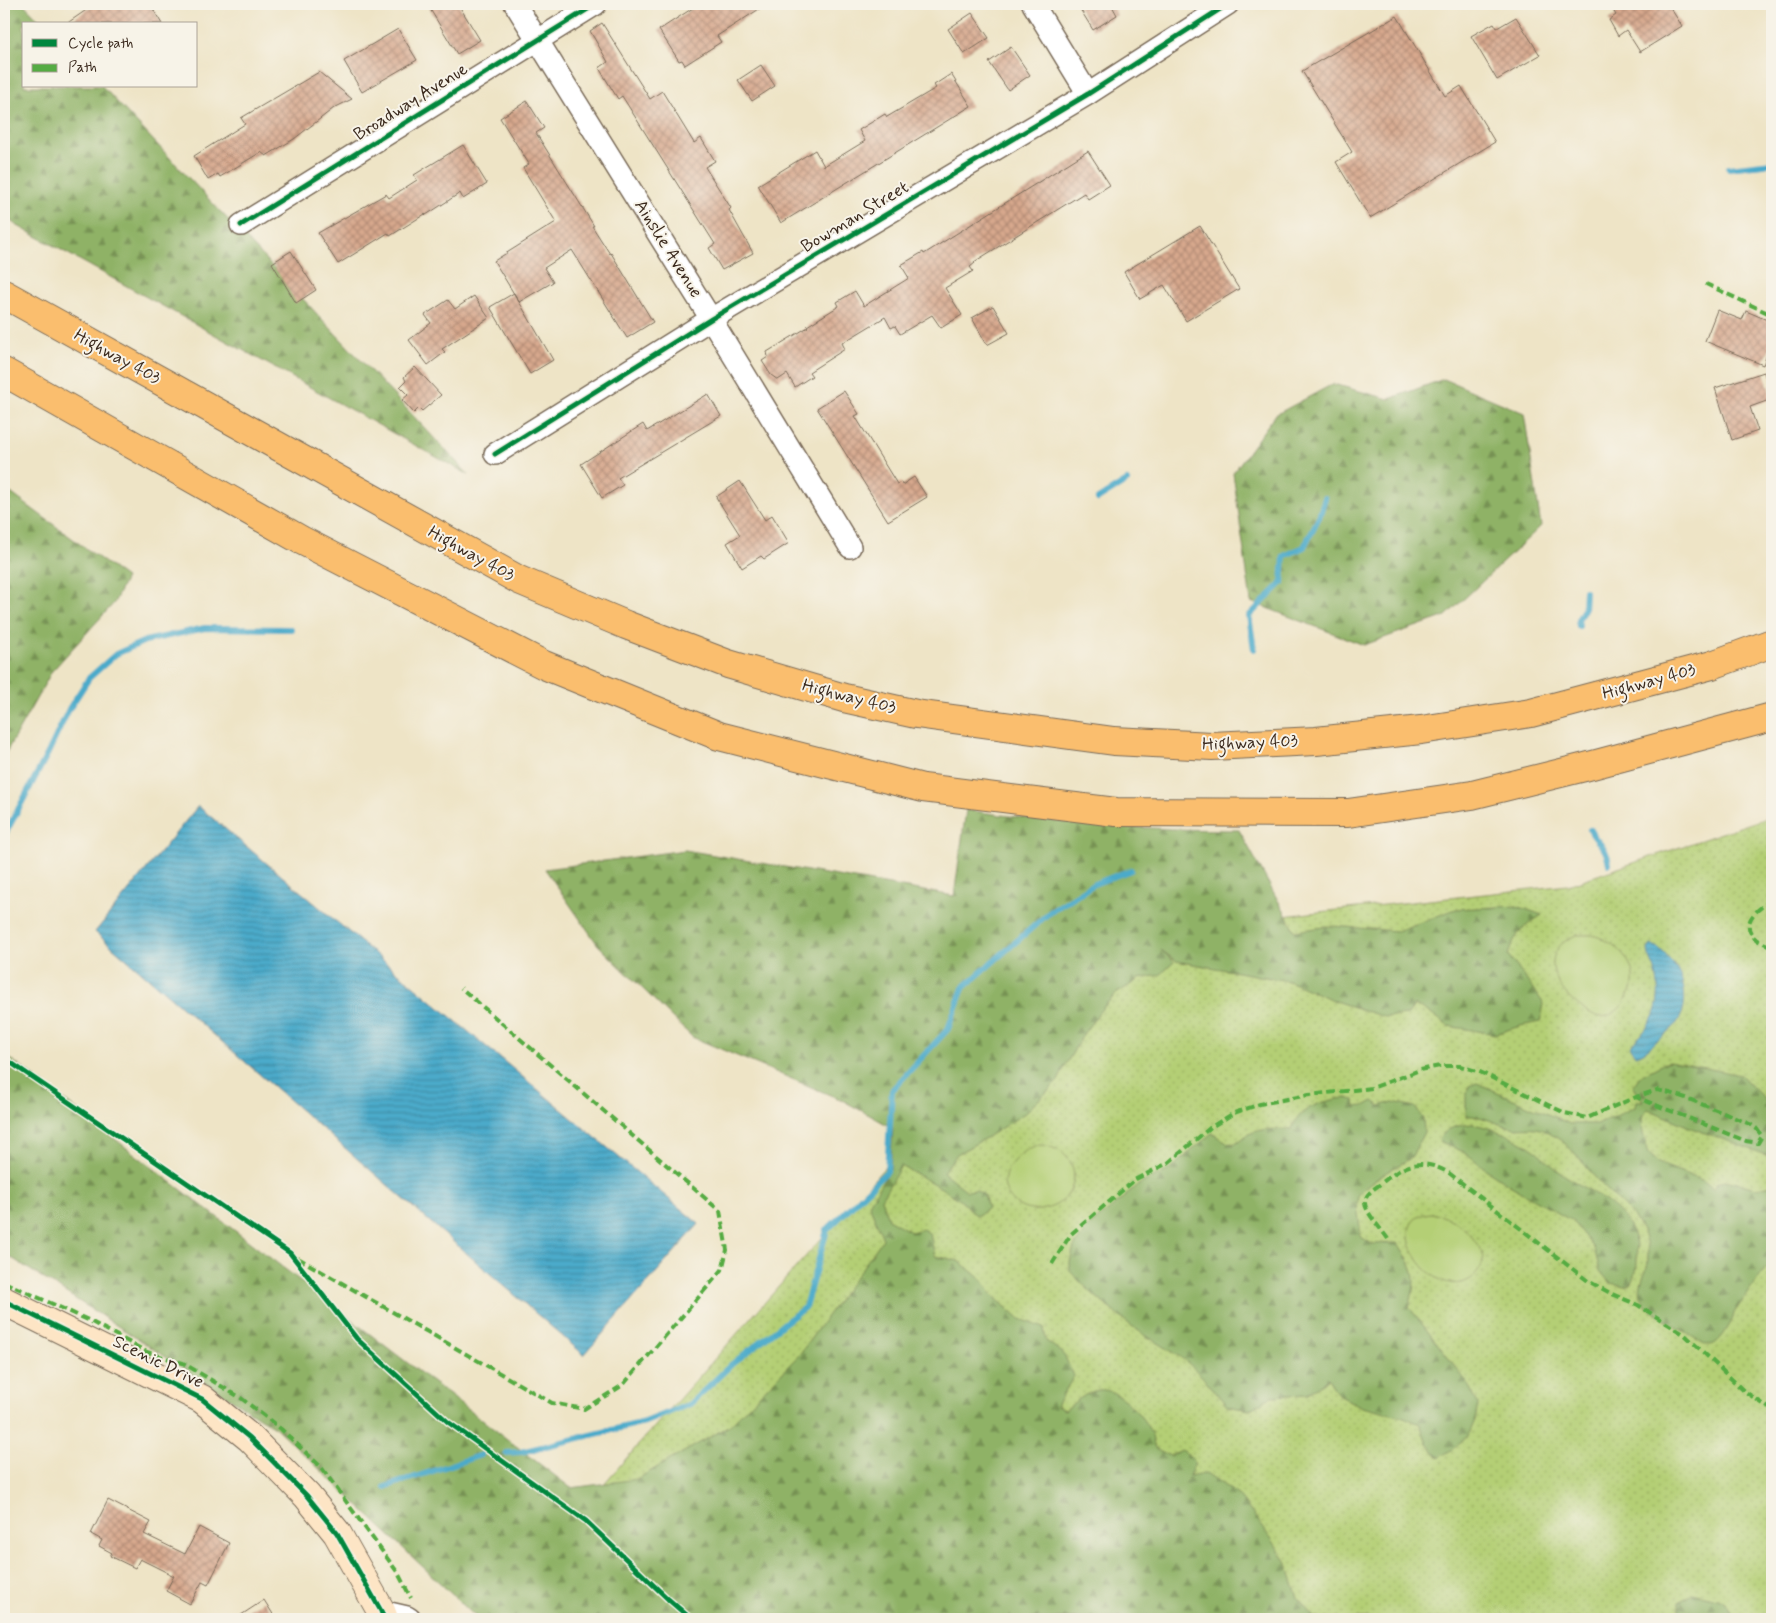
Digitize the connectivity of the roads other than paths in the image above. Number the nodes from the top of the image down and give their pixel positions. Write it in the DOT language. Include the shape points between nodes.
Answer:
graph roads {
  1 [pos="515,4"];
  2 [pos="596,4"];
  3 [pos="1033,4"];
  4 [pos="1228,4"];
  5 [pos="538,39"];
  6 [pos="1088,94"];
  7 [pos="241,224"];
  8 [pos="4,294"];
  9 [pos="711,319"];
  10 [pos="4,372"];
  11 [pos="495,454"];
  12 [pos="850,547"];
  13 [pos="1772,643"];
  14 [pos="1772,717"];
  15 [pos="4,1301"];
  16 [pos="382,1615"];
  17 [pos="410,1619"];
  1 -- 5 [label="street, Ainslie Avenue"];
  2 -- 5 [label="street, Broadway Avenue"];
  3 -- 6 [label="street"];
  4 -- 6 [label="street, Bowman Street"];
  5 -- 7 [label="street, Broadway Avenue"];
  5 -- 9 [label="street, Ainslie Avenue"];
  6 -- 9 [label="street, Bowman Street"];
  8 -- 13 [label="highway, Highway 403" via="519,580 728,664 844,698 916,714 1114,741 1212,746 1316,741 1422,730 1531,713 1712,665"];
  9 -- 11 [label="street, Bowman Street"];
  9 -- 12 [label="street, Ainslie Avenue"];
  10 -- 14 [label="highway" via="301,540 544,665 719,736 923,788 1116,812 1348,813 1472,795"];
  15 -- 16 [label="street, Scenic Drive" via="202,1399 250,1438 307,1496 337,1533"];
  16 -- 17 [label="street"];
}
